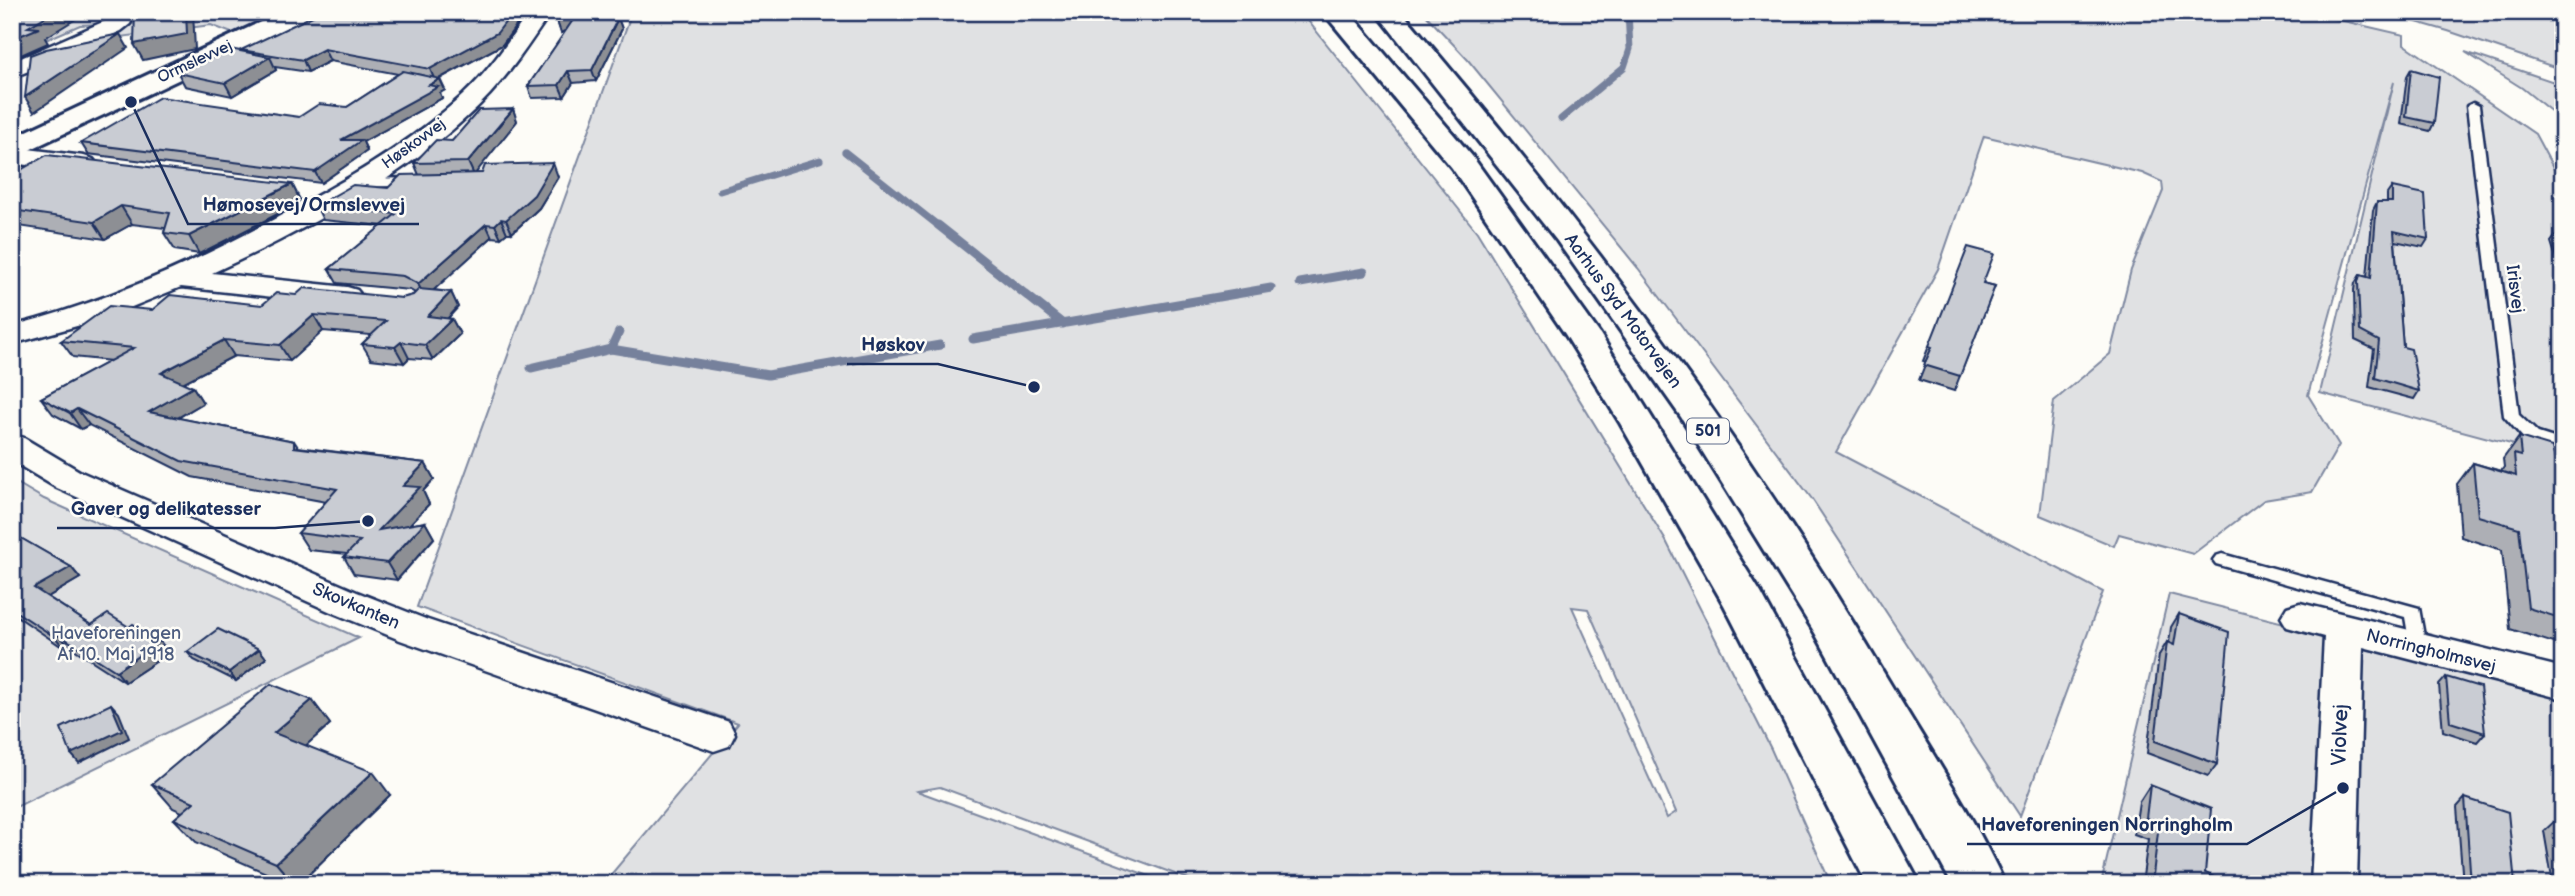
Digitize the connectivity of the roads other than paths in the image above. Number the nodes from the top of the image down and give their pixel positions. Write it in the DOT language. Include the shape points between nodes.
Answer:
graph roads {
  1 [pos="124,12"];
  2 [pos="303,12"];
  3 [pos="540,12"];
  4 [pos="1335,12"];
  5 [pos="1388,12"];
  6 [pos="12,71"];
  7 [pos="2473,106"];
  8 [pos="12,149"];
  9 [pos="12,155"];
  10 [pos="109,167"];
  11 [pos="434,181"];
  12 [pos="347,189"];
  13 [pos="296,191"];
  14 [pos="182,278"];
  15 [pos="370,298"];
  16 [pos="12,335"];
  17 [pos="12,446"];
  18 [pos="2563,447"];
  19 [pos="2222,560"];
  20 [pos="2300,617"];
  21 [pos="2344,629"];
  22 [pos="2417,648"];
  23 [pos="2563,684"];
  24 [pos="714,734"];
  25 [pos="1894,884"];
  26 [pos="1979,884"];
  27 [pos="2334,884"];
  1 -- 6 [label="street" via="113,26"];
  2 -- 8 [label="main road, Ormslevvej"];
  3 -- 12 [label="street, Høskovvej" via="504,64 472,99 428,136"];
  4 -- 25 [label="main road" via="1461,160 1557,295 1679,486 1818,735"];
  5 -- 26 [label="main road, Aarhus Syd Motorvejen / 501" via="1515,163 1611,289 1727,458 1879,704"];
  7 -- 18 [label="lane, Irisvej" via="2512,416 2532,437"];
  9 -- 10 [label="street"];
  11 -- 12 [label="lane"];
  12 -- 13 [label="street"];
  12 -- 14 [label="street, Høskovvej" via="258,241"];
  14 -- 15 [label="street, Høskovvej"];
  14 -- 16 [label="street, Høskovvej" via="56,325"];
  17 -- 24 [label="street, Skovkanten" via="69,480 345,602"];
  19 -- 22 [label="lane" via="2413,613"];
  20 -- 21 [label="street, Norringholmsvej"];
  21 -- 22 [label="street, Norringholmsvej"];
  21 -- 27 [label="street, Violvej"];
  22 -- 23 [label="street, Norringholmsvej"];
}
